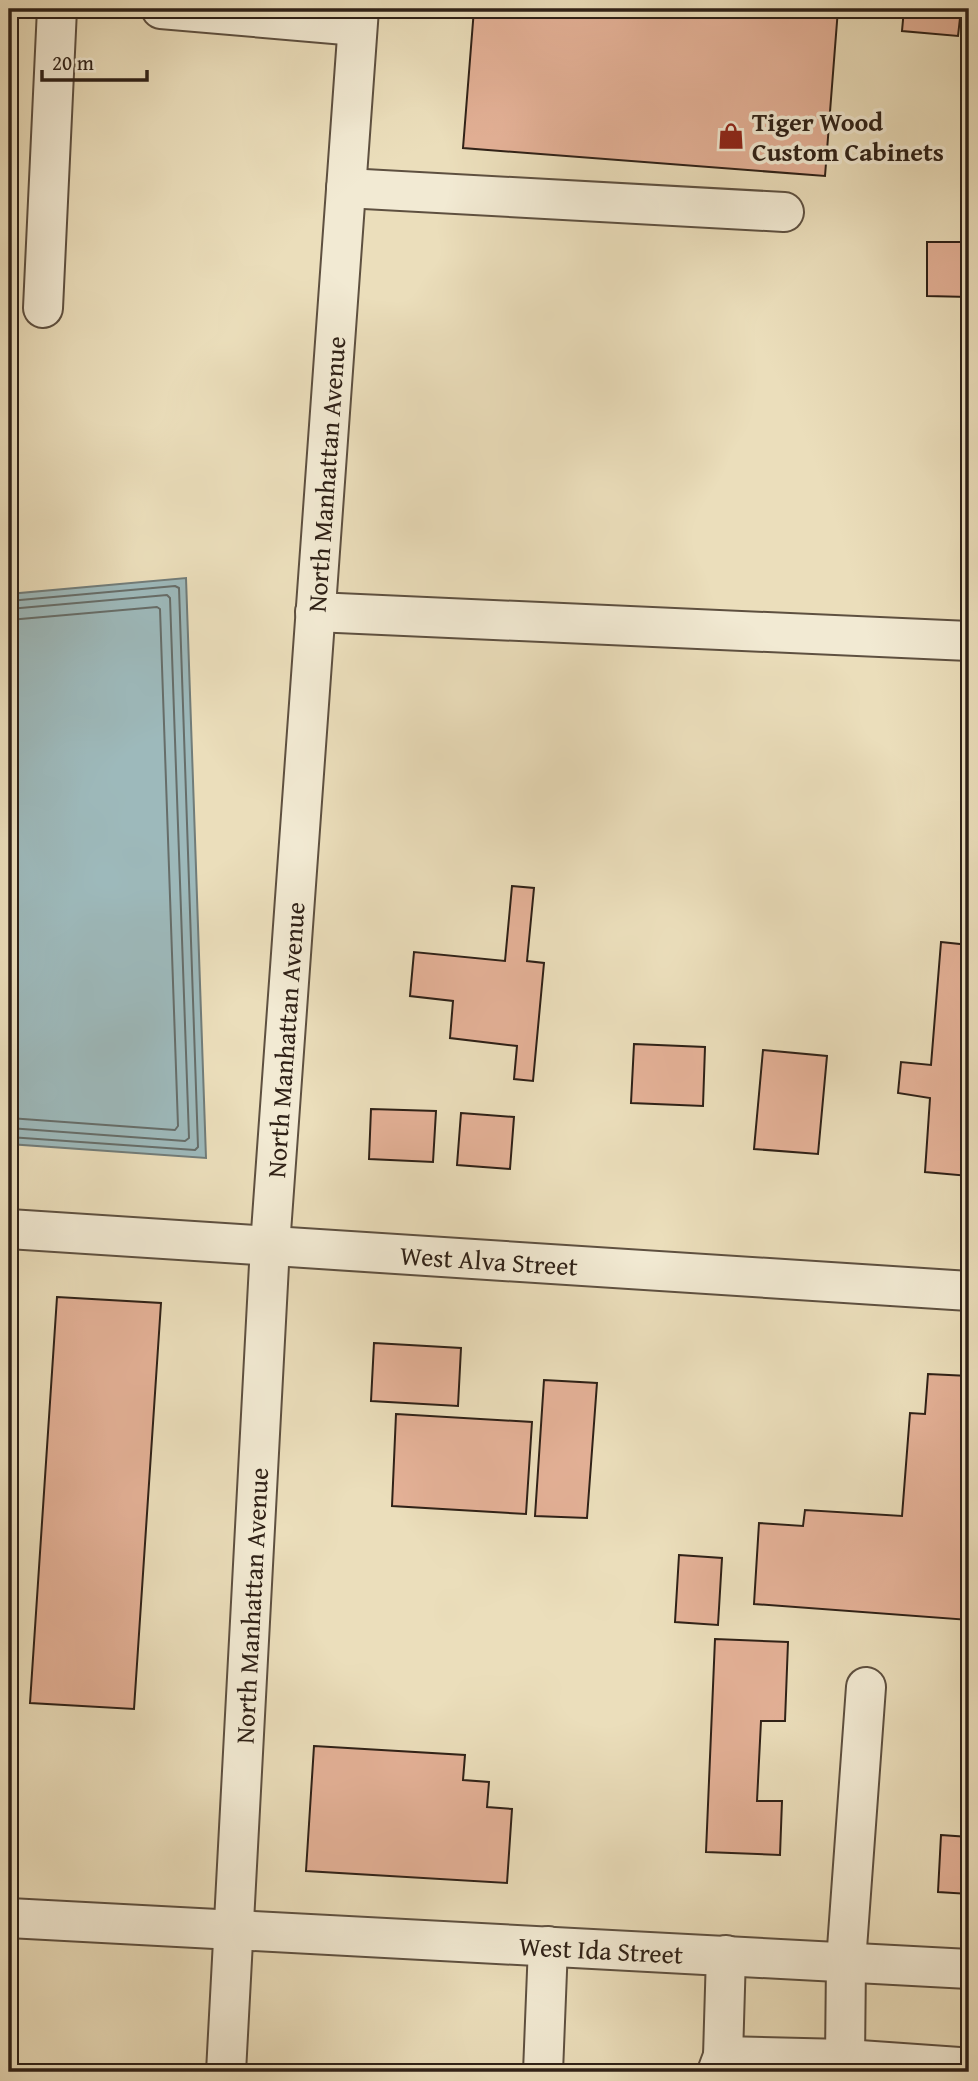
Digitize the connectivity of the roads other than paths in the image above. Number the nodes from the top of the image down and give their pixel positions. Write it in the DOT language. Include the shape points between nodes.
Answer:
graph roads {
  1 [pos="57,9"];
  2 [pos="161,9"];
  3 [pos="358,18"];
  4 [pos="346,188"];
  5 [pos="784,212"];
  6 [pos="43,308"];
  7 [pos="315,612"];
  8 [pos="969,640"];
  9 [pos="9,1229"];
  10 [pos="270,1246"];
  11 [pos="969,1291"];
  12 [pos="866,1687"];
  13 [pos="9,1918"];
  14 [pos="234,1929"];
  15 [pos="548,1946"];
  16 [pos="726,1955"];
  17 [pos="846,1962"];
  18 [pos="969,1969"];
  19 [pos="845,2059"];
  20 [pos="720,2064"];
  21 [pos="226,2072"];
  22 [pos="543,2072"];
  23 [pos="965,2072"];
  1 -- 6 [label="street"];
  2 -- 3 [label="street"];
  3 -- 4 [label="street, North Manhattan Avenue"];
  4 -- 5 [label="street"];
  4 -- 7 [label="street, North Manhattan Avenue"];
  7 -- 8 [label="street"];
  7 -- 10 [label="street, North Manhattan Avenue"];
  9 -- 10 [label="street, West Alva Street"];
  10 -- 11 [label="street, West Alva Street"];
  10 -- 14 [label="street, North Manhattan Avenue"];
  12 -- 17 [label="street"];
  13 -- 14 [label="street, West Ida Street"];
  14 -- 15 [label="street, West Ida Street"];
  14 -- 21 [label="street, North Manhattan Avenue"];
  15 -- 16 [label="street, West Ida Street"];
  15 -- 22 [label="street"];
  16 -- 17 [label="street, West Ida Street"];
  16 -- 20 [label="street"];
  17 -- 18 [label="street, West Ida Street"];
  17 -- 19 [label="street"];
  19 -- 20 [label="street"];
  19 -- 23 [label="street" via="959,2067"];
}
